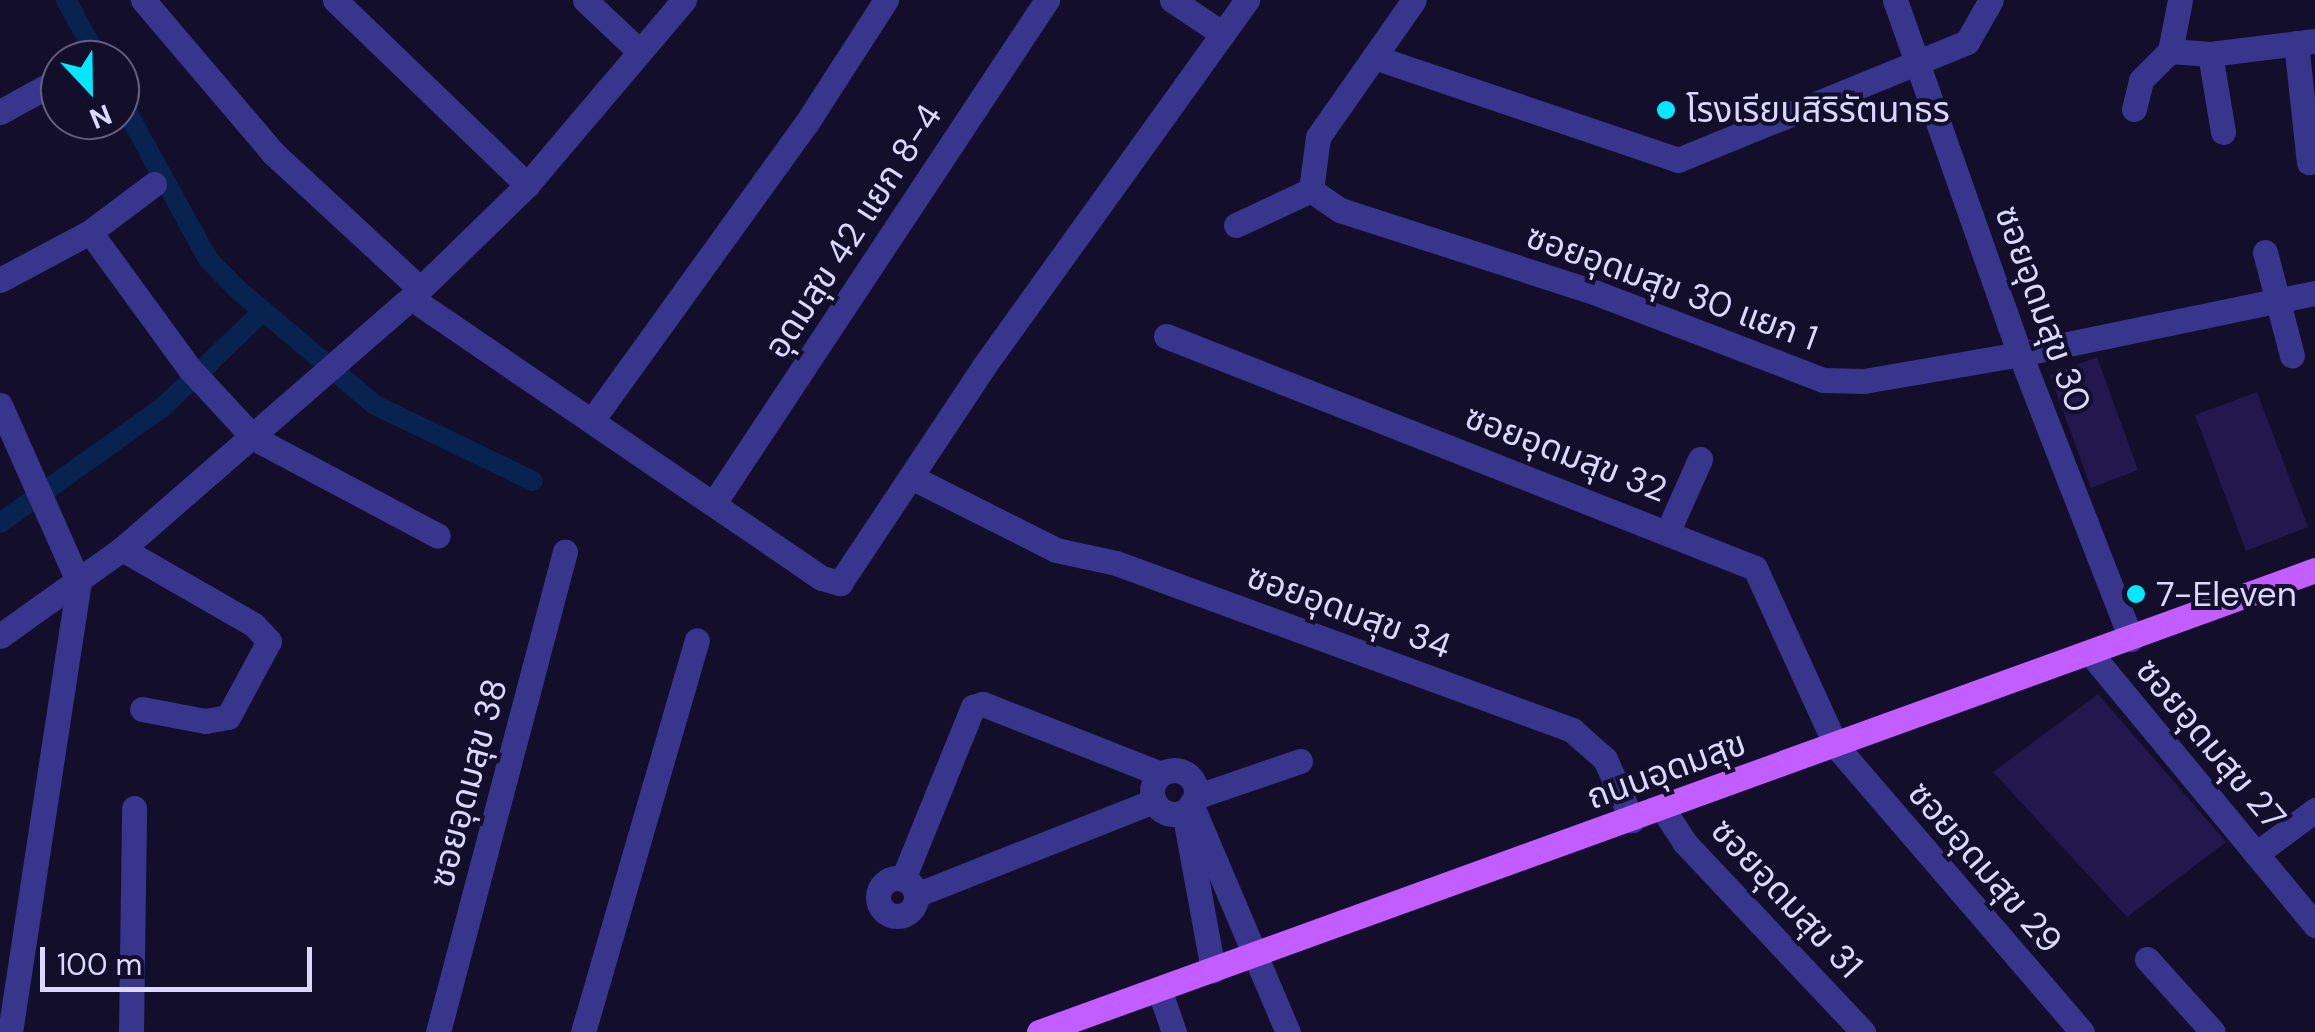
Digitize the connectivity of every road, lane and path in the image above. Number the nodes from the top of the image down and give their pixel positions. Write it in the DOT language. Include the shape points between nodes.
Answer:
graph roads {
  1 [pos="143,0"];
  2 [pos="335,0"];
  3 [pos="585,0"];
  4 [pos="684,0"];
  5 [pos="886,0"];
  6 [pos="1047,0"];
  7 [pos="1172,0"];
  8 [pos="1247,0"];
  9 [pos="1414,0"];
  10 [pos="1895,0"];
  11 [pos="1991,0"];
  12 [pos="2180,0"];
  13 [pos="1223,34"];
  14 [pos="2306,42"];
  15 [pos="639,51"];
  16 [pos="2176,53"];
  17 [pos="2210,54"];
  18 [pos="1374,57"];
  19 [pos="1920,66"];
  20 [pos="40,91"];
  21 [pos="2134,109"];
  22 [pos="0,112"];
  23 [pos="2223,132"];
  24 [pos="2309,162"];
  25 [pos="154,184"];
  26 [pos="527,185"];
  27 [pos="1311,190"];
  28 [pos="1236,224"];
  29 [pos="90,232"];
  30 [pos="2266,252"];
  31 [pos="0,280"];
  32 [pos="415,292"];
  33 [pos="2315,293"];
  34 [pos="2275,302"];
  35 [pos="1166,336"];
  36 [pos="2020,354"];
  37 [pos="2292,356"];
  38 [pos="0,405"];
  39 [pos="593,419"];
  40 [pos="254,438"];
  41 [pos="1700,459"];
  42 [pos="911,477"];
  43 [pos="716,500"];
  44 [pos="1668,531"];
  45 [pos="438,536"];
  46 [pos="122,549"];
  47 [pos="565,552"];
  48 [pos="2315,570"];
  49 [pos="78,583"];
  50 [pos="0,636"];
  51 [pos="2132,638"];
  52 [pos="698,640"];
  53 [pos="2091,654"];
  54 [pos="142,709"];
  55 [pos="1836,746"];
  56 [pos="1300,761"];
  57 [pos="1161,774"];
  58 [pos="1154,801"];
  59 [pos="1190,804"];
  60 [pos="134,808"];
  61 [pos="1663,809"];
  62 [pos="2315,810"];
  63 [pos="1632,820"];
  64 [pos="2256,854"];
  65 [pos="2315,925"];
  66 [pos="1256,955"];
  67 [pos="2146,958"];
  68 [pos="1214,970"];
  69 [pos="1159,989"];
  70 [pos="10,1032"];
  71 [pos="131,1032"];
  72 [pos="438,1032"];
  73 [pos="583,1032"];
  74 [pos="1039,1032"];
  75 [pos="1174,1032"];
  76 [pos="1288,1032"];
  77 [pos="1863,1032"];
  78 [pos="2082,1032"];
  79 [pos="2213,1032"];
  1 -- 32 [label="street" via="273,154"];
  2 -- 26 [label="street"];
  3 -- 15 [label="street"];
  4 -- 15 [label="street"];
  5 -- 39 [label="street" via="806,124"];
  6 -- 43 [label="street, อุดมสุข 42 แยก 8-4"];
  7 -- 13 [label="street"];
  8 -- 13 [label="street"];
  9 -- 18 [label="street"];
  10 -- 19 [label="street, ซอยอุดมสุข 30"];
  11 -- 19 [label="street" via="1967,42"];
  12 -- 16 [label="street"];
  13 -- 42 [label="street"];
  14 -- 17 [label="street"];
  14 -- 24 [label="street"];
  15 -- 26 [label="street"];
  16 -- 17 [label="street"];
  16 -- 21 [label="street" via="2141,80"];
  17 -- 23 [label="street"];
  18 -- 19 [label="street" via="1678,160"];
  18 -- 27 [label="street" via="1318,138"];
  19 -- 36 [label="street, ซอยอุดมสุข 30"];
  20 -- 22 [label="street"];
  25 -- 29 [label="street"];
  26 -- 32 [label="street"];
  27 -- 28 [label="street"];
  27 -- 36 [label="street, ซอยอุดมสุข 30 แยก 1" via="1340,210 1594,292 1823,380 1864,381"];
  29 -- 31 [label="street"];
  29 -- 40 [label="street" via="198,377"];
  30 -- 34 [label="street"];
  32 -- 39 [label="street"];
  32 -- 40 [label="street"];
  33 -- 34 [label="street, ซอยอุดมสุข 30 แยก 1"];
  34 -- 36 [label="street, ซอยอุดมสุข 30 แยก 1"];
  34 -- 37 [label="street"];
  35 -- 44 [label="street, ซอยอุดมสุข 32"];
  36 -- 51 [label="street, ซอยอุดมสุข 30"];
  38 -- 49 [label="street"];
  39 -- 43 [label="street"];
  40 -- 45 [label="street"];
  40 -- 46 [label="street"];
  41 -- 44 [label="street"];
  42 -- 43 [label="street" via="840,583 822,578"];
  42 -- 63 [label="street, ซอยอุดมสุข 34" via="996,525 1572,730 1604,758"];
  44 -- 55 [label="street, ซอยอุดมสุข 32" via="1731,554 1762,577"];
  46 -- 49 [label="street"];
  46 -- 54 [label="street" via="254,625 269,642 228,717 205,721"];
  47 -- 72 [label="street, ซอยอุดมสุข 38"];
  48 -- 51 [label="main road, ถนนอุดมสุข"];
  49 -- 50 [label="street"];
  49 -- 70 [label="street"];
  51 -- 53 [label="main road, ถนนอุดมสุข"];
  52 -- 73 [label="street"];
  53 -- 55 [label="main road, ถนนอุดมสุข"];
  53 -- 64 [label="street, ซอยอุดมสุข 27"];
  55 -- 61 [label="main road, ถนนอุดมสุข"];
  55 -- 78 [label="street, ซอยอุดมสุข 29"];
  56 -- 59 [label="street"];
  57 -- 58 [label="street"];
  57 -- 58 [label="street" via="983,704 973,707 909,887"];
  57 -- 59 [label="street" via="1176,770 1189,776"];
  58 -- 59 [label="street" via="1170,813"];
  59 -- 66 [label="street"];
  59 -- 68 [label="street"];
  60 -- 71 [label="street"];
  61 -- 63 [label="main road, ถนนอุดมสุข"];
  61 -- 77 [label="street, ซอยอุดมสุข 31" via="1686,843"];
  62 -- 64 [label="street"];
  63 -- 66 [label="main road, ถนนอุดมสุข"];
  64 -- 65 [label="street, ซอยอุดมสุข 27"];
  66 -- 68 [label="main road, ถนนอุดมสุข"];
  66 -- 76 [label="street"];
  67 -- 79 [label="street"];
  68 -- 69 [label="main road, ถนนอุดมสุข"];
  69 -- 74 [label="main road, ถนนอุดมสุข"];
  69 -- 75 [label="street"];
}
